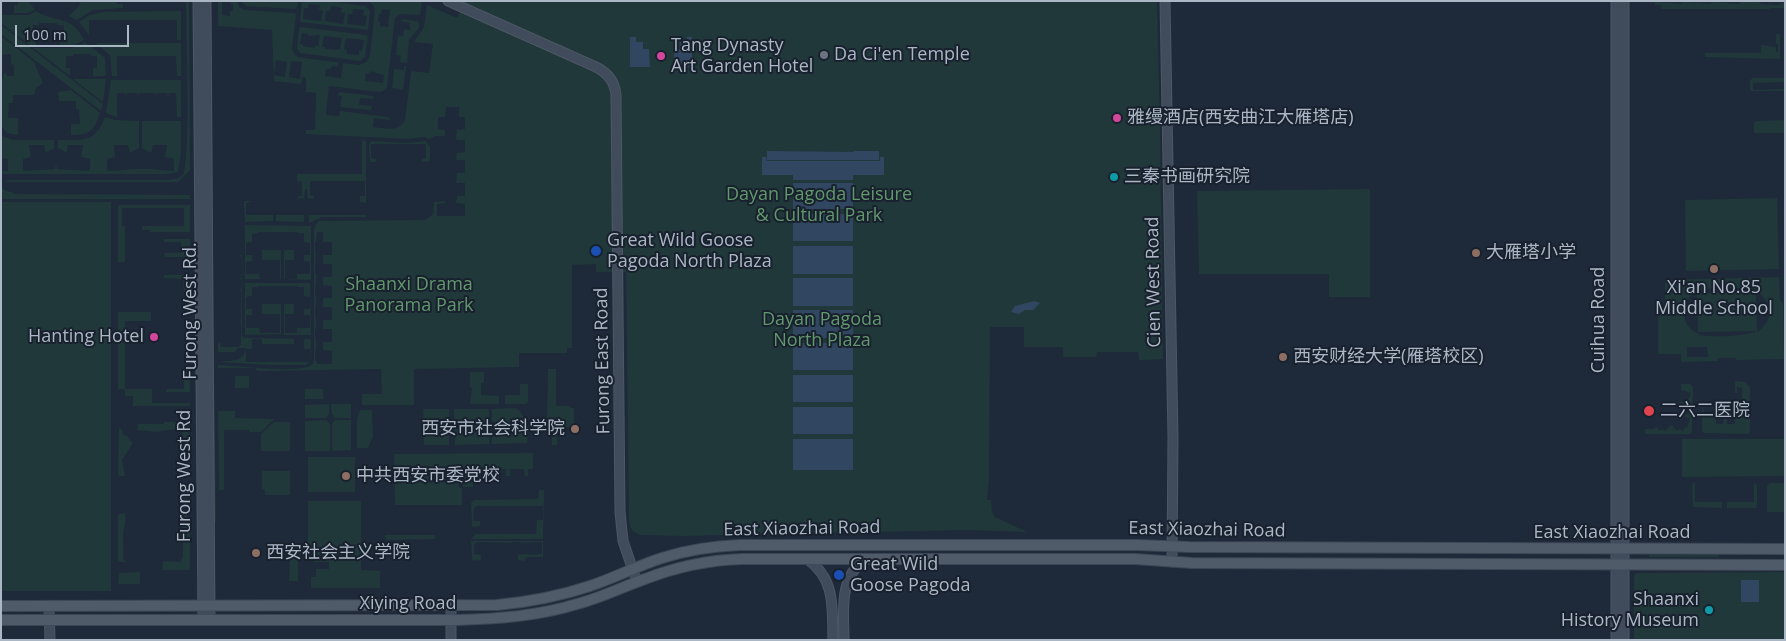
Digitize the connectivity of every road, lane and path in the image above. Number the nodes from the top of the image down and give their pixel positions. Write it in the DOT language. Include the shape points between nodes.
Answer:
graph roads {
  1 [pos="198,1"];
  2 [pos="206,1"];
  3 [pos="448,1"];
  4 [pos="1165,1"];
  5 [pos="1616,1"];
  6 [pos="1624,1"];
  7 [pos="1172,546"];
  8 [pos="1620,549"];
  9 [pos="1785,549"];
  10 [pos="807,559"];
  11 [pos="865,559"];
  12 [pos="1172,562"];
  13 [pos="1620,565"];
  14 [pos="1785,565"];
  15 [pos="632,569"];
  16 [pos="637,582"];
  17 [pos="1,606"];
  18 [pos="49,606"];
  19 [pos="206,606"];
  20 [pos="451,606"];
  21 [pos="1,620"];
  22 [pos="49,620"];
  23 [pos="206,620"];
  24 [pos="451,620"];
  25 [pos="50,640"];
  26 [pos="451,640"];
  27 [pos="833,640"];
  28 [pos="844,640"];
  29 [pos="1616,640"];
  30 [pos="1624,640"];
  1 -- 19 [label="main road, Furong West Rd"];
  2 -- 19 [label="main road, Furong West Rd."];
  3 -- 15 [label="main road, Furong East Road" via="596,67 609,76 614,86 620,512"];
  4 -- 7 [label="main road, Cien West Road"];
  5 -- 8 [label="main road, Cuihua Road"];
  6 -- 8 [label="main road, Cuihua Road"];
  7 -- 8 [label="main road, East Xiaozhai Road"];
  7 -- 12 [label="main road, Cien West Road"];
  7 -- 15 [label="main road, East Xiaozhai Road" via="716,546 661,558"];
  8 -- 9 [label="main road, East Xiaozhai Road"];
  8 -- 13 [label="main road, Cuihua Road"];
  10 -- 11 [label="main road, East Xiaozhai Road"];
  10 -- 16 [label="main road, Xiying Road" via="717,561"];
  10 -- 27 [label="main road" via="826,579"];
  11 -- 12 [label="main road, East Xiaozhai Road" via="1135,559"];
  11 -- 28 [label="main road" via="854,568 844,592"];
  12 -- 13 [label="main road, East Xiaozhai Road"];
  13 -- 14 [label="main road, East Xiaozhai Road"];
  13 -- 29 [label="main road, Cuihua Road"];
  13 -- 30 [label="main road, Cuihua Road"];
  15 -- 16 [label="main road, Furong East Road"];
  15 -- 20 [label="main road, Xiying Road" via="589,586 541,599 497,605"];
  16 -- 24 [label="main road, Xiying Road" via="592,600 547,612 498,619"];
  17 -- 18 [label="main road, Xiying Road"];
  18 -- 19 [label="main road, Xiying Road"];
  18 -- 22 [label="main road"];
  19 -- 20 [label="main road, Xiying Road"];
  19 -- 23 [label="main road, Furong West Rd"];
  20 -- 24 [label="main road"];
  21 -- 22 [label="main road, Xiying Road"];
  22 -- 23 [label="main road, Xiying Road"];
  22 -- 25 [label="main road"];
  23 -- 24 [label="main road, Xiying Road"];
  24 -- 26 [label="main road"];
}
